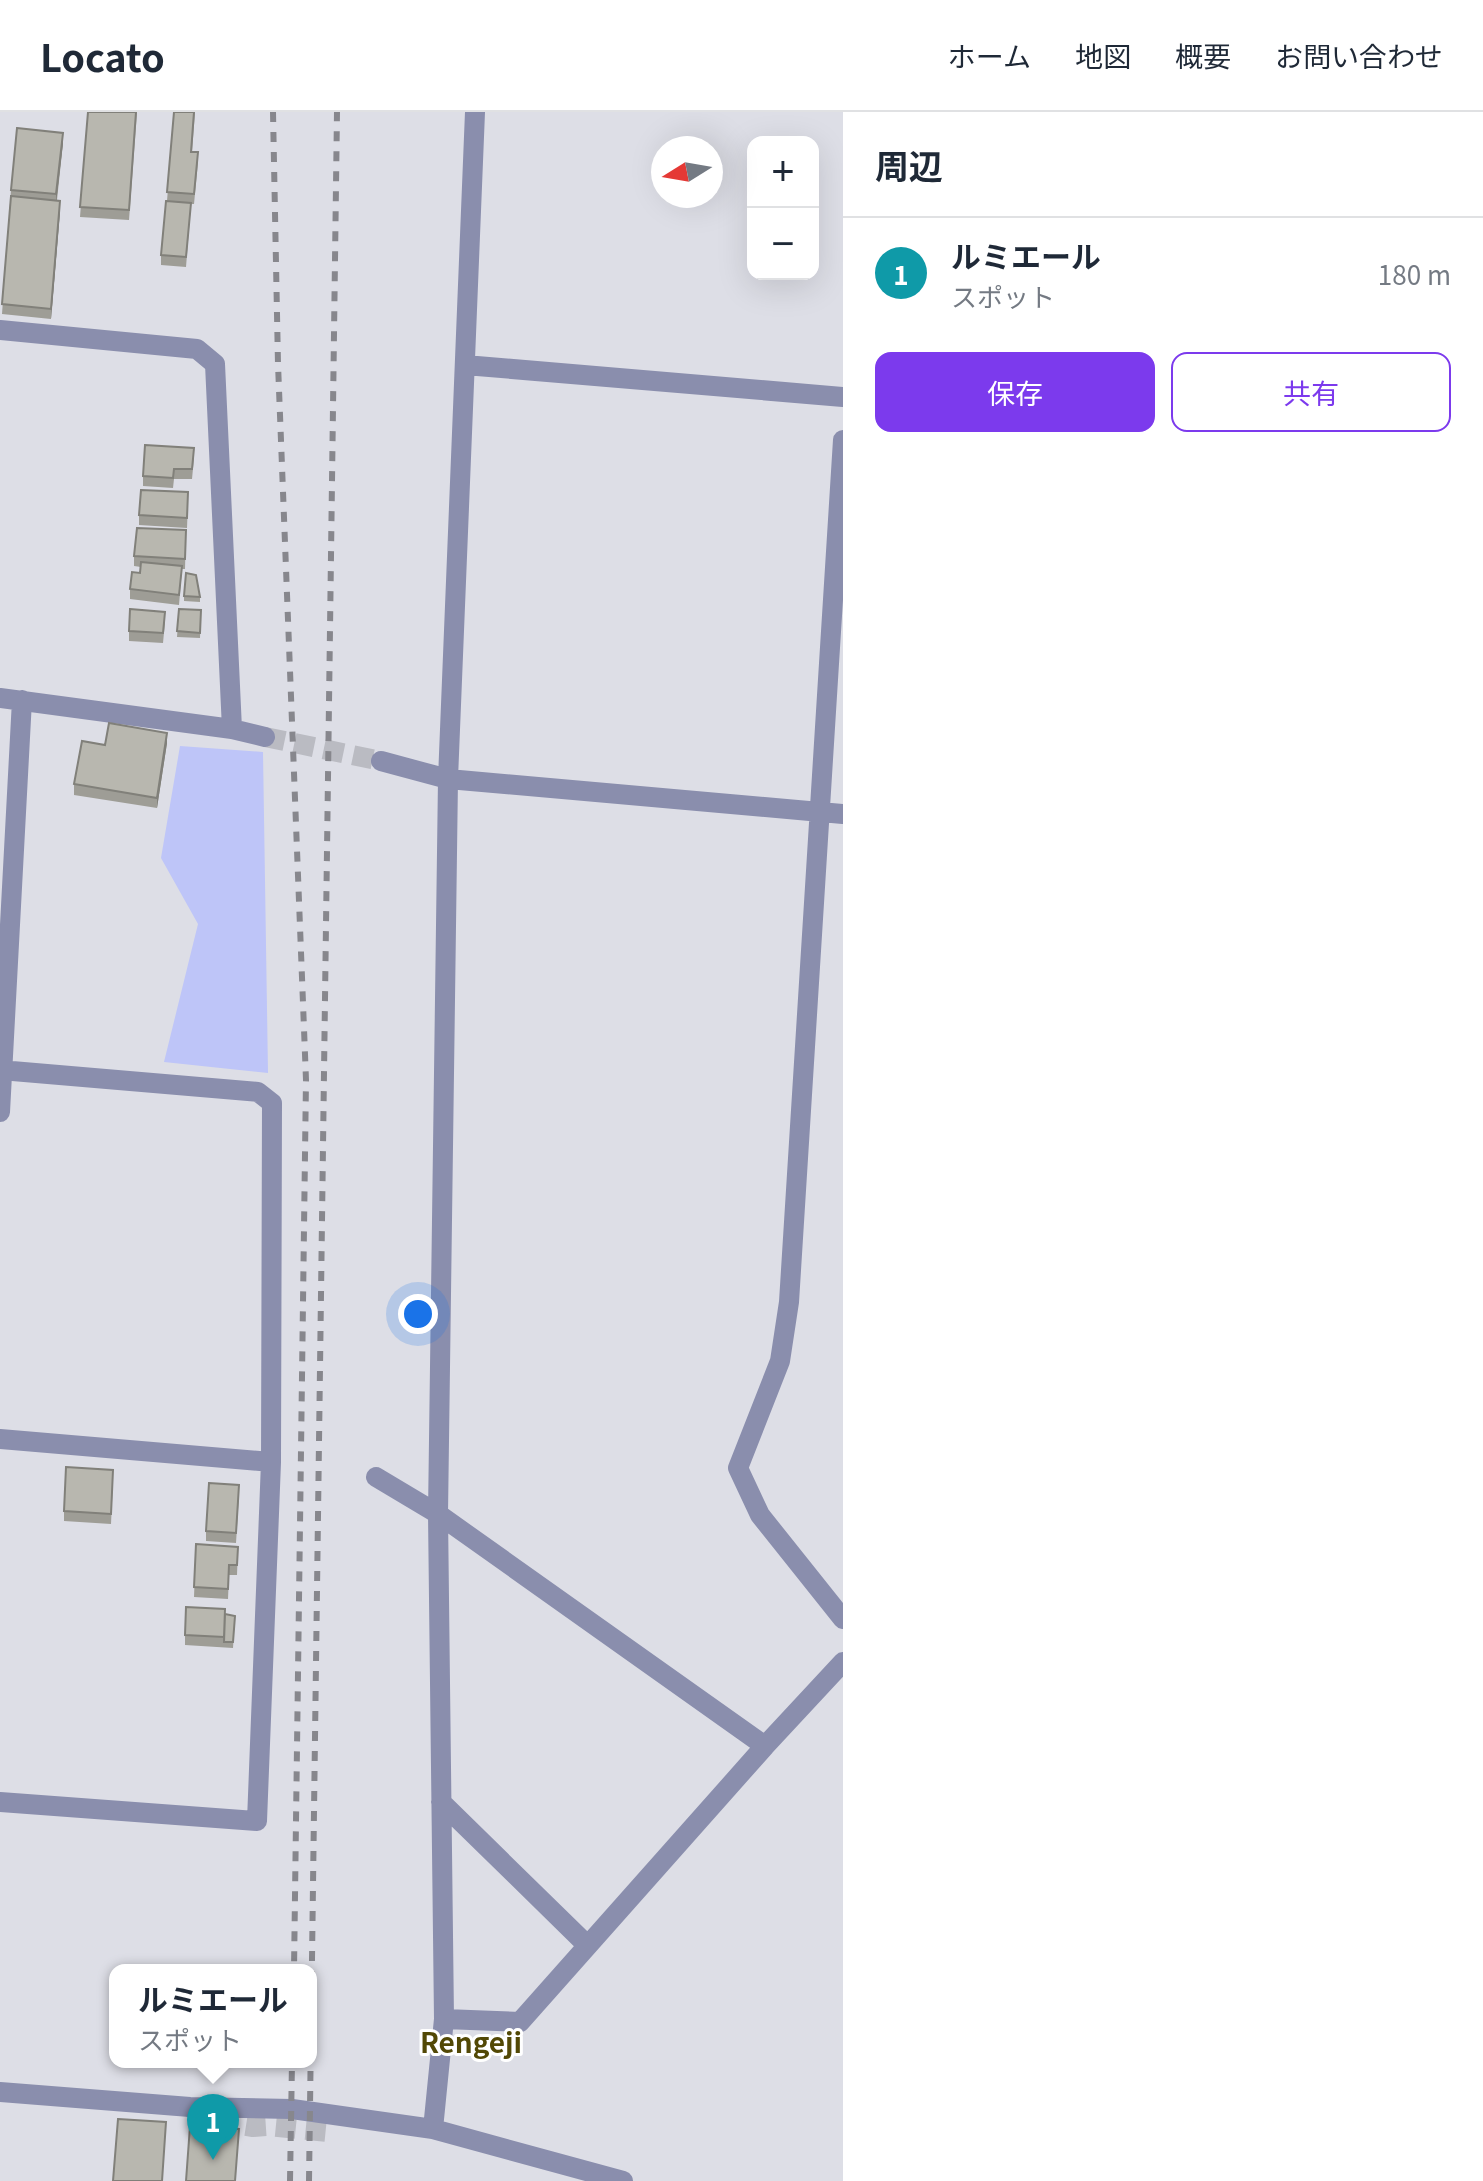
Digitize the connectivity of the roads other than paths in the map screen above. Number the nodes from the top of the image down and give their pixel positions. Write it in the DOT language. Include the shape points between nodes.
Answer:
graph roads {
  1 [pos="475,112"];
  2 [pos="0,330"];
  3 [pos="465,365"];
  4 [pos="843,397"];
  5 [pos="843,440"];
  6 [pos="0,698"];
  7 [pos="22,700"];
  8 [pos="232,729"];
  9 [pos="265,737"];
  10 [pos="381,761"];
  11 [pos="448,779"];
  12 [pos="820,812"];
  13 [pos="843,814"];
  14 [pos="1,1070"];
  15 [pos="0,1112"];
  16 [pos="0,1439"];
  17 [pos="271,1462"];
  18 [pos="376,1477"];
  19 [pos="438,1514"];
  20 [pos="843,1619"];
  21 [pos="843,1662"];
  22 [pos="765,1746"];
  23 [pos="0,1802"];
  24 [pos="441,1802"];
  25 [pos="587,1945"];
  26 [pos="444,2019"];
  27 [pos="0,2092"];
  28 [pos="433,2129"];
  29 [pos="623,2181"];
  1 -- 3 [label="street"];
  2 -- 8 [label="street" via="197,349 215,364"];
  3 -- 4 [label="street"];
  3 -- 11 [label="street"];
  5 -- 12 [label="street"];
  6 -- 7 [label="street"];
  7 -- 8 [label="street"];
  7 -- 14 [label="street"];
  8 -- 9 [label="street"];
  10 -- 11 [label="street"];
  11 -- 12 [label="street"];
  11 -- 19 [label="street"];
  12 -- 13 [label="street"];
  12 -- 20 [label="street" via="789,1302 780,1361 738,1468 760,1515"];
  14 -- 15 [label="street"];
  14 -- 17 [label="street" via="258,1092 272,1103"];
  16 -- 17 [label="street"];
  17 -- 23 [label="street" via="257,1821"];
  18 -- 19 [label="street"];
  19 -- 22 [label="street"];
  19 -- 24 [label="street"];
  21 -- 22 [label="street"];
  22 -- 25 [label="street"];
  24 -- 25 [label="street"];
  24 -- 26 [label="street"];
  25 -- 26 [label="street" via="520,2022"];
  26 -- 28 [label="street"];
  27 -- 28 [label="street" via="292,2109"];
  28 -- 29 [label="street"];
}
